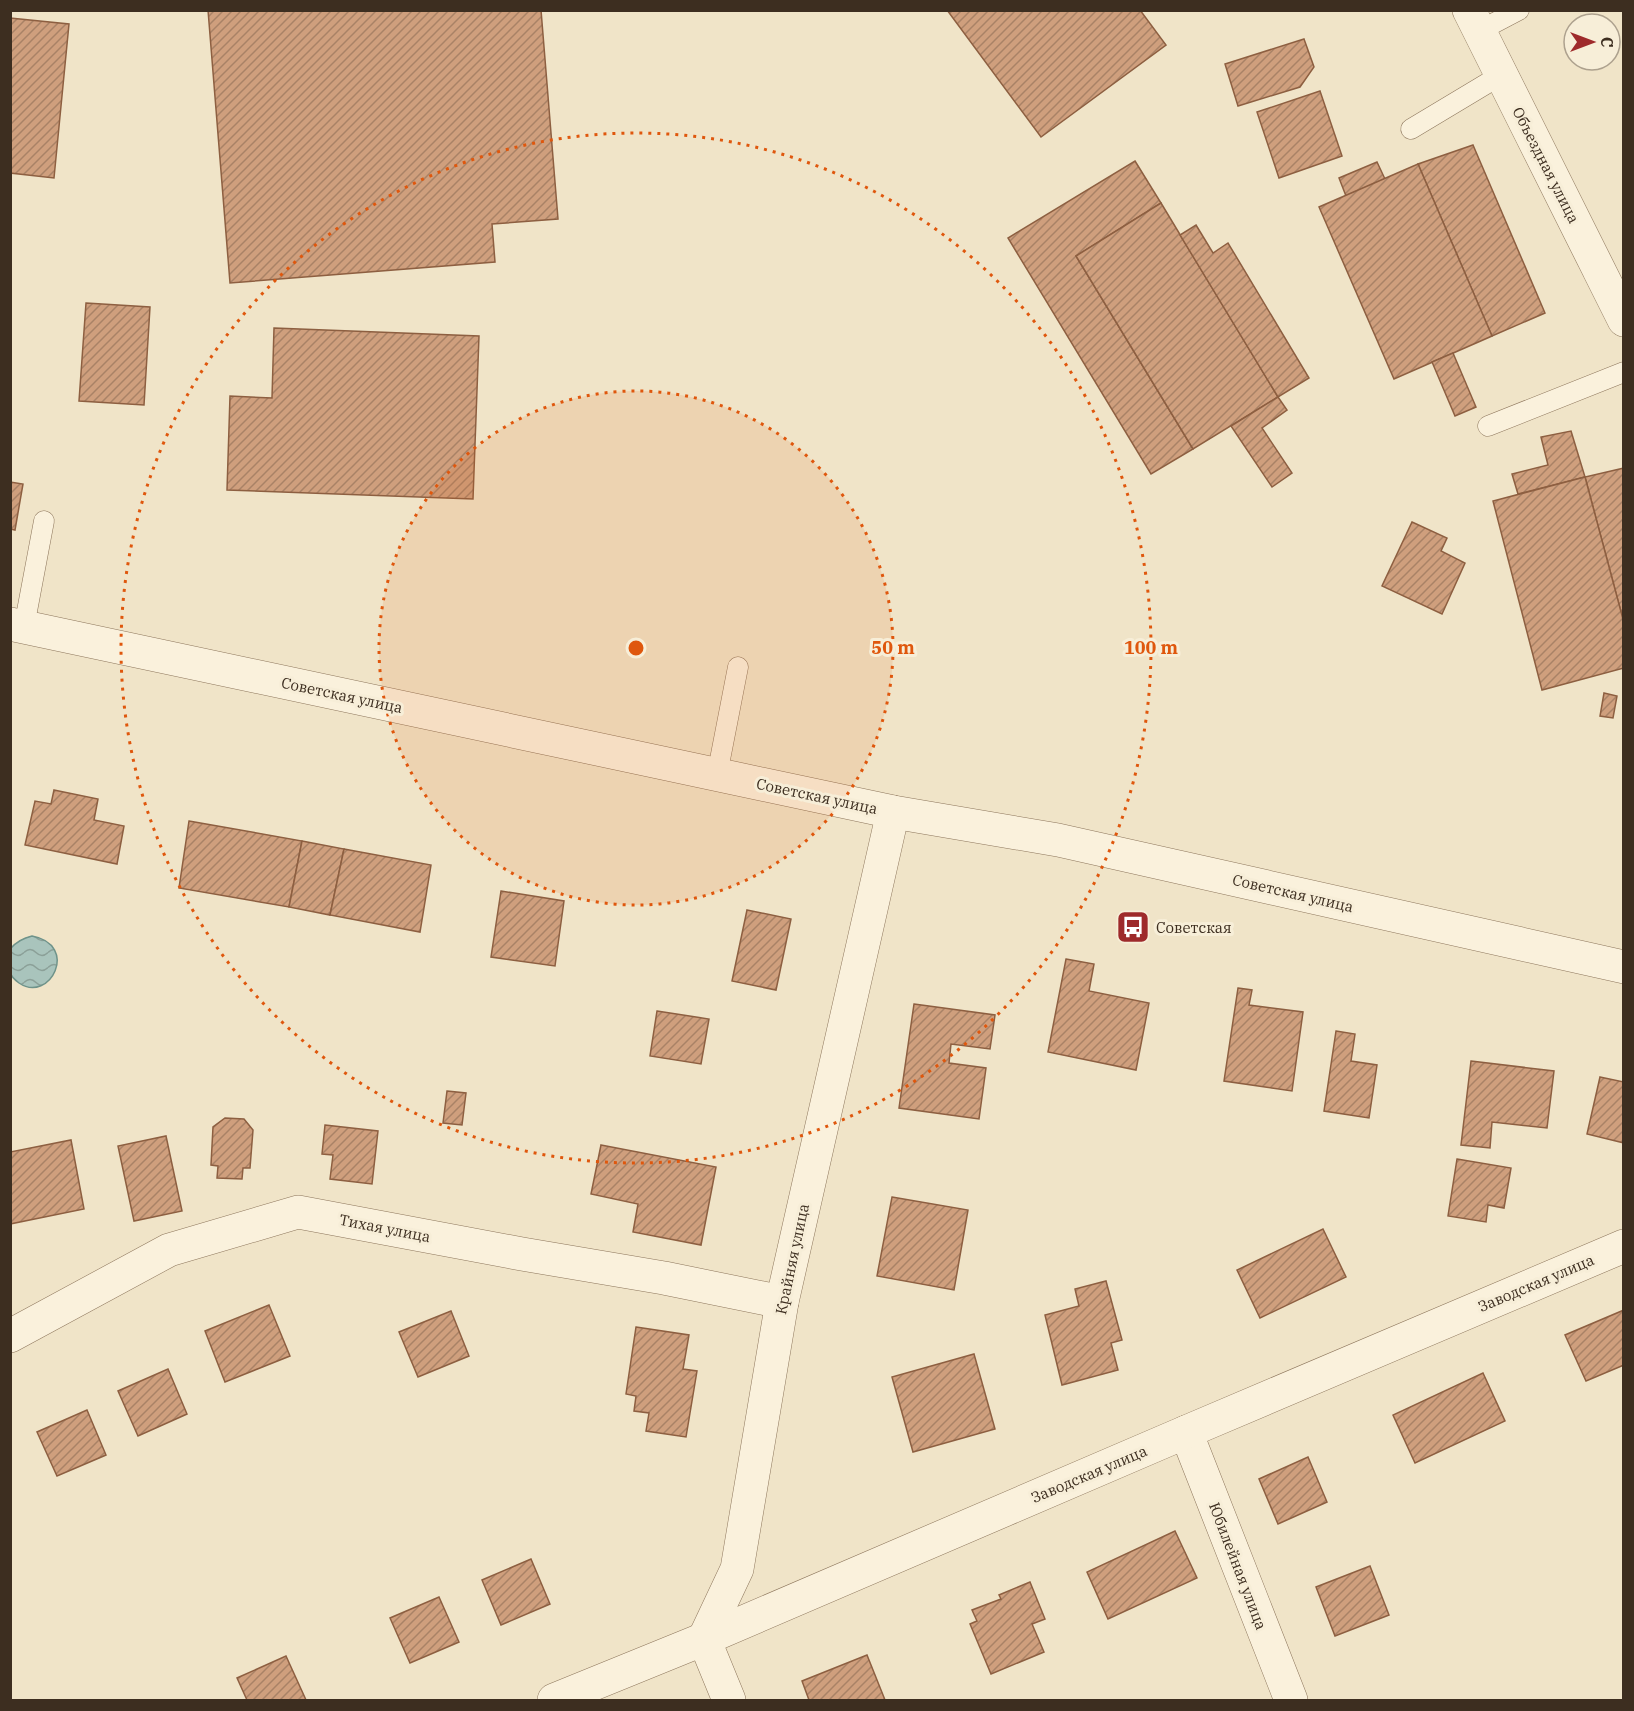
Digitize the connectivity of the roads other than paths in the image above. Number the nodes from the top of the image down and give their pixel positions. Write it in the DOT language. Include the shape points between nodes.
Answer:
graph roads {
  1 [pos="1519,10"];
  2 [pos="1474,21"];
  3 [pos="1501,75"];
  4 [pos="1411,129"];
  5 [pos="1623,320"];
  6 [pos="1623,372"];
  7 [pos="1488,426"];
  8 [pos="44,521"];
  9 [pos="17,626"];
  10 [pos="738,668"];
  11 [pos="717,775"];
  12 [pos="893,812"];
  13 [pos="1623,967"];
  14 [pos="1623,1246"];
  15 [pos="782,1302"];
  16 [pos="10,1336"];
  17 [pos="1186,1432"];
  18 [pos="704,1639"];
  19 [pos="554,1701"];
  20 [pos="729,1701"];
  21 [pos="1291,1701"];
  1 -- 2 [label="lane"];
  2 -- 3 [label="street, Объездная улица"];
  3 -- 4 [label="lane"];
  3 -- 5 [label="street, Объездная улица"];
  6 -- 7 [label="lane"];
  8 -- 9 [label="lane"];
  9 -- 11 [label="street, Советская улица"];
  10 -- 11 [label="lane"];
  11 -- 12 [label="street, Советская улица"];
  12 -- 13 [label="street, Советская улица" via="1058,840"];
  12 -- 15 [label="street, Крайняя улица"];
  14 -- 17 [label="street, Заводская улица"];
  15 -- 16 [label="street, Тихая улица" via="298,1212 169,1250"];
  15 -- 18 [label="street, Крайняя улица" via="737,1569"];
  17 -- 18 [label="street, Заводская улица"];
  17 -- 21 [label="street, Юбилейная улица"];
  18 -- 19 [label="street, Заводская улица"];
  18 -- 20 [label="street"];
}
